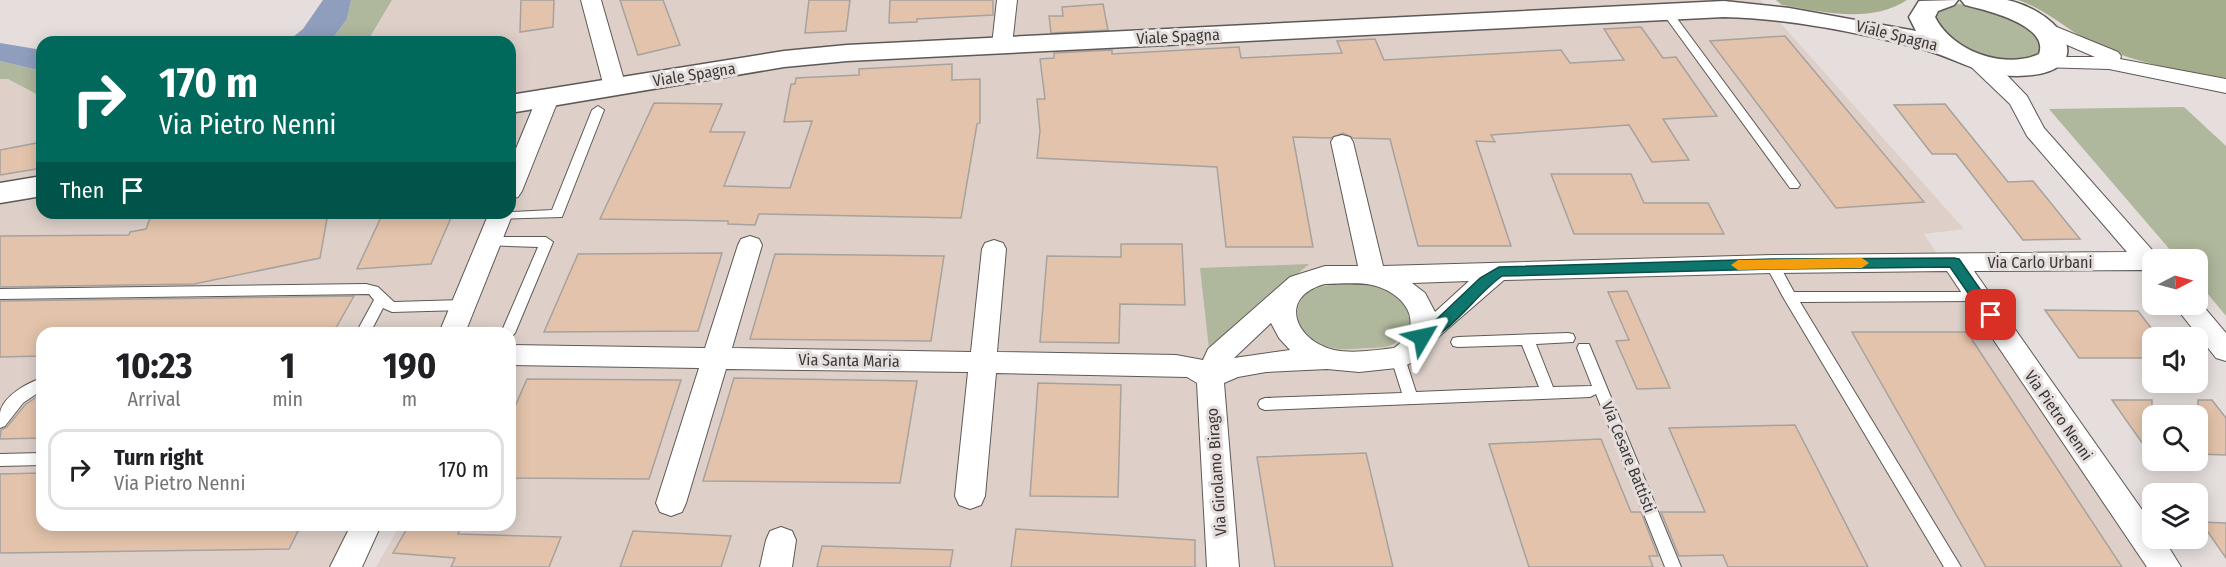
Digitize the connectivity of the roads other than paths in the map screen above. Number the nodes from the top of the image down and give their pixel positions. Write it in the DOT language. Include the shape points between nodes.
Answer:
graph roads {
  1 [pos="591,0"];
  2 [pos="1007,0"];
  3 [pos="1974,0"];
  4 [pos="1934,6"];
  5 [pos="1666,11"];
  6 [pos="1849,23"];
  7 [pos="2042,27"];
  8 [pos="1002,45"];
  9 [pos="1946,47"];
  10 [pos="1974,60"];
  11 [pos="2034,65"];
  12 [pos="2154,71"];
  13 [pos="2226,86"];
  14 [pos="615,87"];
  15 [pos="548,98"];
  16 [pos="2019,101"];
  17 [pos="516,103"];
  18 [pos="598,110"];
  19 [pos="1342,142"];
  20 [pos="516,176"];
  21 [pos="1794,185"];
  22 [pos="36,187"];
  23 [pos="0,194"];
  24 [pos="516,215"];
  25 [pos="498,219"];
  26 [pos="489,242"];
  27 [pos="750,245"];
  28 [pos="994,249"];
  29 [pos="2142,253"];
  30 [pos="1954,262"];
  31 [pos="2142,263"];
  32 [pos="1772,264"];
  33 [pos="1499,271"];
  34 [pos="1373,274"];
  35 [pos="1292,289"];
  36 [pos="0,294"];
  37 [pos="1977,296"];
  38 [pos="1790,297"];
  39 [pos="382,298"];
  40 [pos="463,305"];
  41 [pos="2195,315"];
  42 [pos="366,327"];
  43 [pos="454,327"];
  44 [pos="511,327"];
  45 [pos="1422,337"];
  46 [pos="1568,338"];
  47 [pos="1527,340"];
  48 [pos="1458,342"];
  49 [pos="1584,348"];
  50 [pos="2226,351"];
  51 [pos="516,355"];
  52 [pos="716,358"];
  53 [pos="1398,358"];
  54 [pos="1329,359"];
  55 [pos="983,362"];
  56 [pos="1210,378"];
  57 [pos="36,386"];
  58 [pos="1590,391"];
  59 [pos="1548,392"];
  60 [pos="1411,398"];
  61 [pos="1265,404"];
  62 [pos="0,422"];
  63 [pos="36,459"];
  64 [pos="0,460"];
  65 [pos="970,496"];
  66 [pos="671,503"];
  67 [pos="363,531"];
  68 [pos="346,567"];
  69 [pos="1222,567"];
  70 [pos="1673,567"];
  71 [pos="1953,567"];
  72 [pos="2165,567"];
  1 -- 14 [label="street"];
  2 -- 8 [label="street"];
  3 -- 7 [label="street" via="2012,10"];
  4 -- 6 [label="street, Viale Spagna" via="1888,22"];
  4 -- 9 [label="street" via="1922,16 1924,26"];
  5 -- 6 [label="street, Viale Spagna" via="1747,9"];
  5 -- 8 [label="street, Viale Spagna"];
  5 -- 21 [label="lane"];
  6 -- 9 [label="street, Viale Spagna"];
  7 -- 11 [label="street" via="2053,39 2055,54"];
  7 -- 12 [label="street" via="2094,51"];
  8 -- 14 [label="street, Viale Spagna" via="783,59"];
  9 -- 10 [label="street"];
  10 -- 11 [label="street" via="1998,66"];
  10 -- 16 [label="street"];
  11 -- 12 [label="street" via="2109,63"];
  11 -- 16 [label="street"];
  12 -- 13 [label="street"];
  14 -- 15 [label="street, Viale Spagna"];
  15 -- 17 [label="street, Viale Spagna"];
  15 -- 20 [label="street"];
  16 -- 29 [label="street" via="2036,131"];
  18 -- 24 [label="lane" via="557,214"];
  19 -- 34 [label="street"];
  22 -- 23 [label="street"];
  25 -- 26 [label="street"];
  26 -- 40 [label="street"];
  26 -- 44 [label="lane" via="546,242"];
  27 -- 52 [label="street"];
  28 -- 55 [label="street"];
  30 -- 31 [label="street, Via Carlo Urbani"];
  30 -- 32 [label="street, Via Carlo Urbani"];
  30 -- 37 [label="street, Via Pietro Nenni"];
  32 -- 33 [label="street, Via Carlo Urbani"];
  32 -- 38 [label="lane"];
  33 -- 34 [label="street, Via Carlo Urbani"];
  33 -- 45 [label="street"];
  34 -- 35 [label="street" via="1325,275"];
  34 -- 45 [label="street" via="1408,292 1417,302 1424,313"];
  35 -- 54 [label="street" via="1283,311 1284,324 1300,345"];
  35 -- 56 [label="street, Via Girolamo Birago" via="1218,356"];
  36 -- 39 [label="lane" via="366,289"];
  37 -- 38 [label="lane"];
  37 -- 72 [label="street, Via Pietro Nenni"];
  38 -- 71 [label="lane"];
  39 -- 40 [label="lane" via="392,307"];
  39 -- 42 [label="lane"];
  40 -- 43 [label="street"];
  41 -- 50 [label="street"];
  45 -- 53 [label="street"];
  46 -- 47 [label="lane"];
  47 -- 48 [label="lane"];
  47 -- 59 [label="lane"];
  49 -- 70 [label="lane, Via Cesare Battisti"];
  51 -- 52 [label="street, Via Santa Maria"];
  52 -- 55 [label="street, Via Santa Maria"];
  52 -- 66 [label="street"];
  53 -- 54 [label="street"];
  53 -- 60 [label="lane"];
  54 -- 56 [label="street" via="1252,364 1225,369"];
  55 -- 56 [label="street, Via Santa Maria" via="1176,365 1194,368"];
  55 -- 65 [label="street"];
  56 -- 69 [label="street, Via Girolamo Birago"];
  57 -- 62 [label="lane" via="20,396"];
  58 -- 59 [label="lane"];
  59 -- 60 [label="lane"];
  60 -- 61 [label="lane"];
  63 -- 64 [label="lane"];
  67 -- 68 [label="street"];
}
